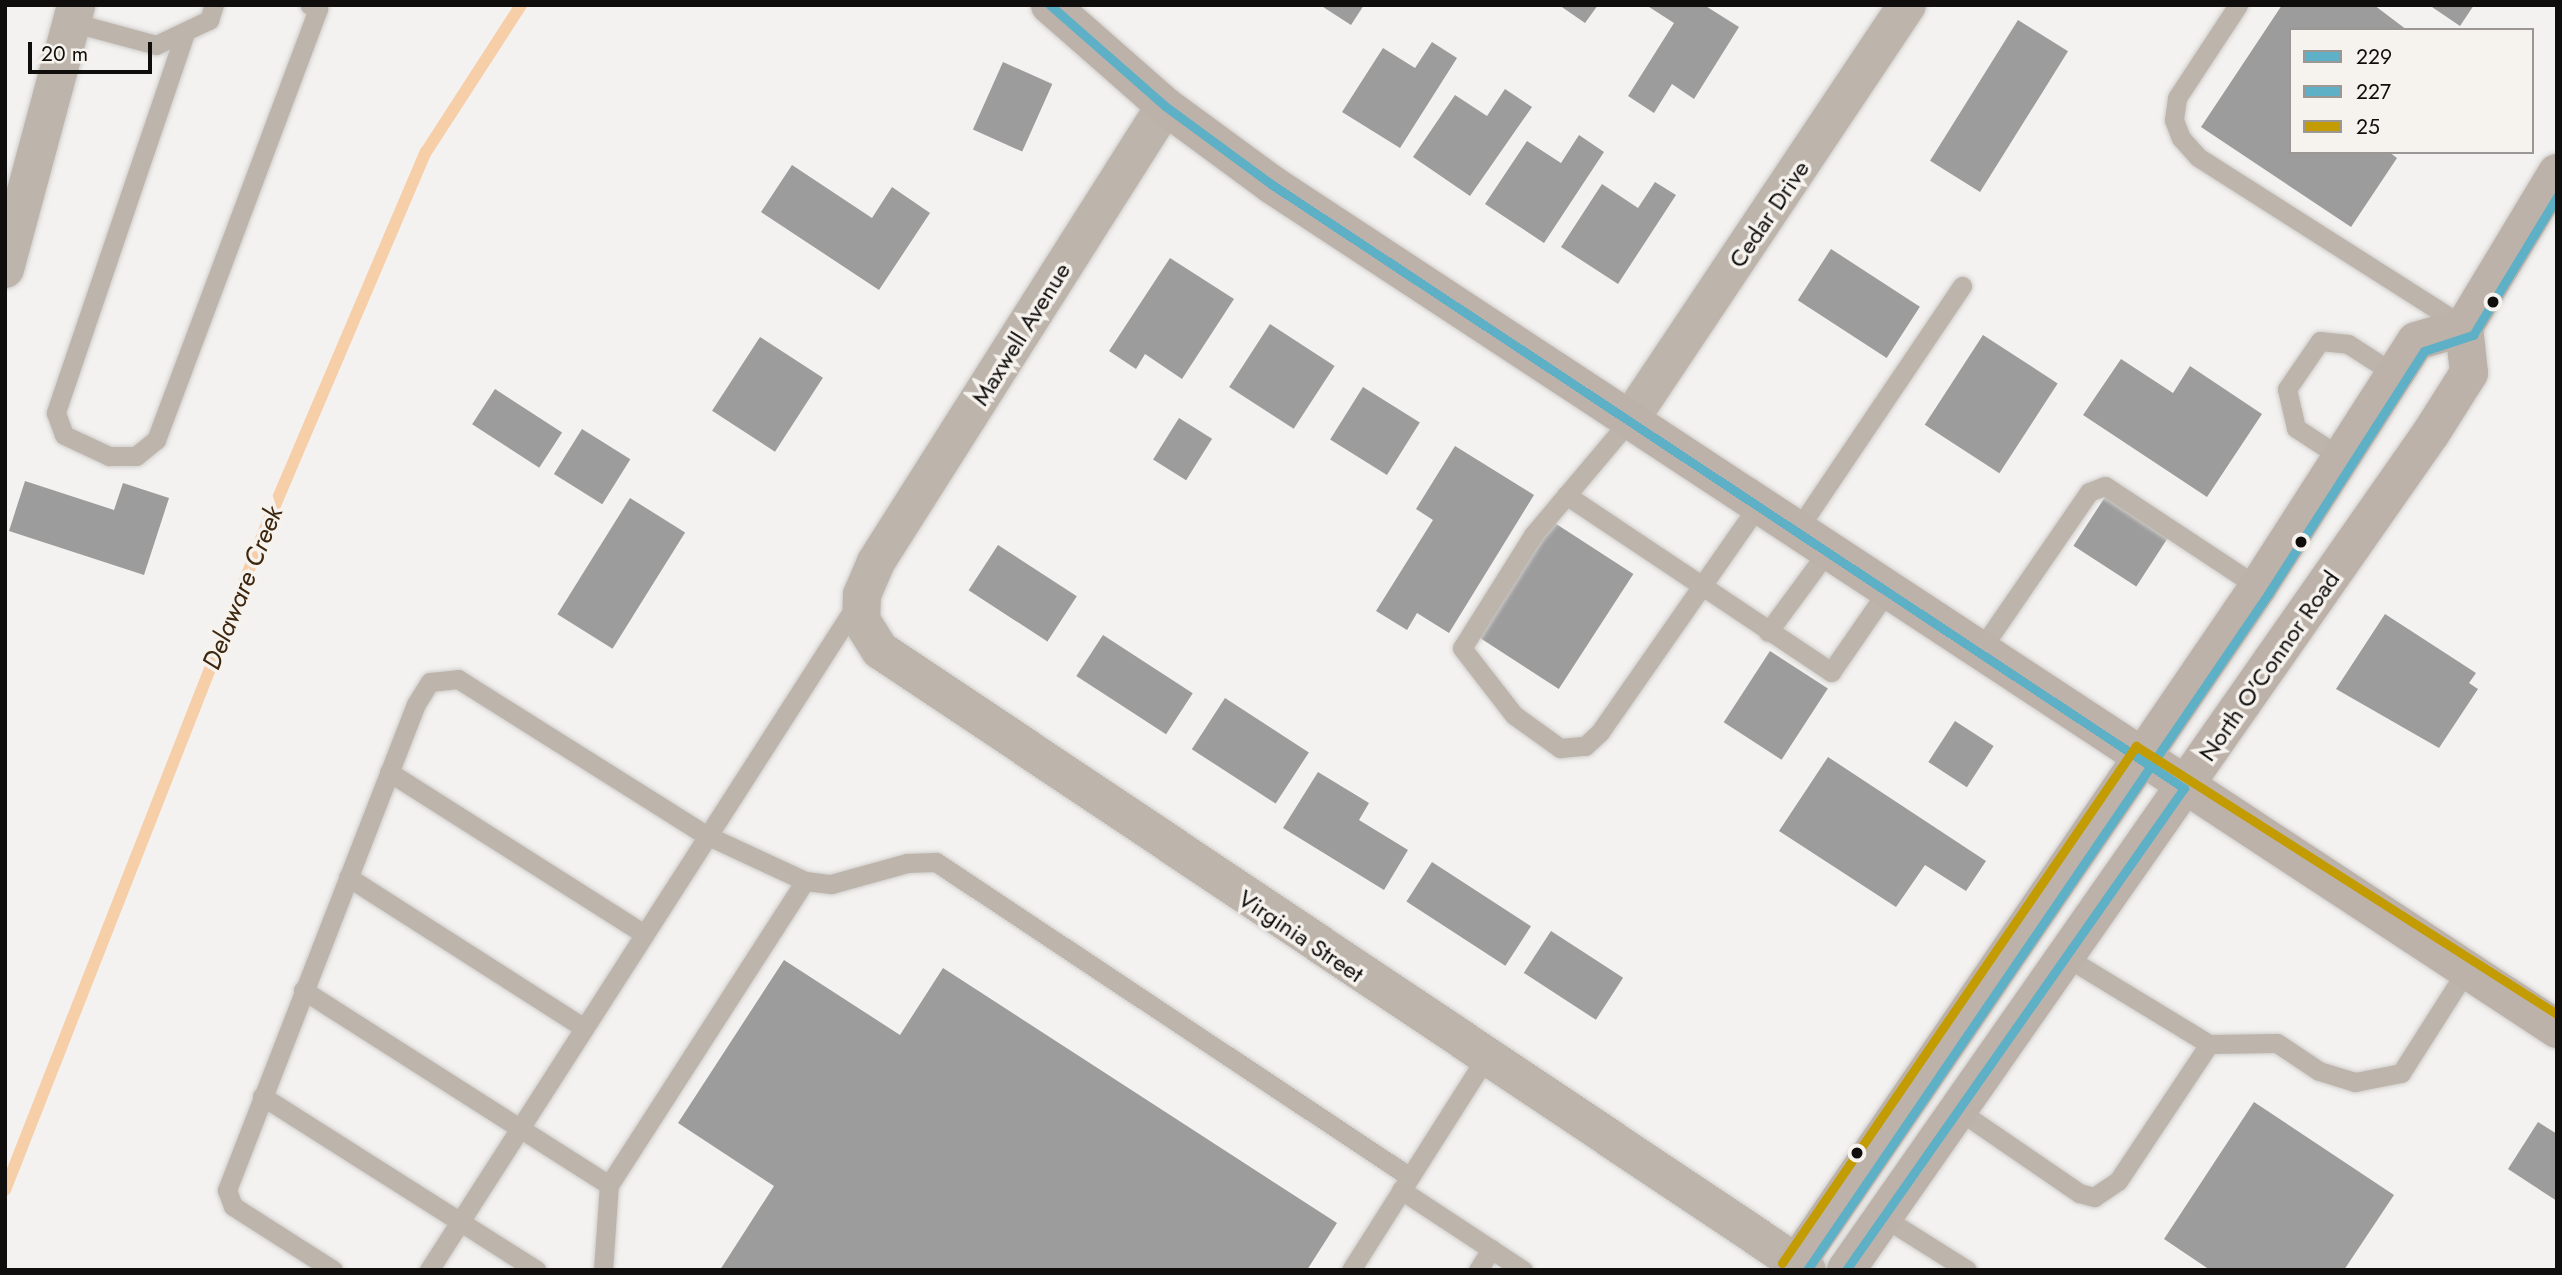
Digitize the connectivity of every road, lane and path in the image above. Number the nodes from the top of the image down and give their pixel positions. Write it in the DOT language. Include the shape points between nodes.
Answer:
graph roads {
  1 [pos="214,5"];
  2 [pos="310,5"];
  3 [pos="1050,5"];
  4 [pos="1907,5"];
  5 [pos="2238,5"];
  6 [pos="74,14"];
  7 [pos="184,36"];
  8 [pos="1166,106"];
  9 [pos="2557,173"];
  10 [pos="5,270"];
  11 [pos="1962,286"];
  12 [pos="2464,327"];
  13 [pos="2395,374"];
  14 [pos="1629,421"];
  15 [pos="2342,458"];
  16 [pos="1566,495"];
  17 [pos="1758,507"];
  18 [pos="1812,542"];
  19 [pos="869,579"];
  20 [pos="2258,587"];
  21 [pos="1700,589"];
  22 [pos="1887,592"];
  23 [pos="1768,632"];
  24 [pos="1979,652"];
  25 [pos="2140,758"];
  26 [pos="389,772"];
  27 [pos="2184,788"];
  28 [pos="706,835"];
  29 [pos="348,877"];
  30 [pos="805,881"];
  31 [pos="643,933"];
  32 [pos="2066,957"];
  33 [pos="2466,971"];
  34 [pos="303,990"];
  35 [pos="583,1027"];
  36 [pos="2557,1029"];
  37 [pos="2209,1044"];
  38 [pos="1485,1059"];
  39 [pos="262,1096"];
  40 [pos="1958,1110"];
  41 [pos="519,1128"];
  42 [pos="1406,1184"];
  43 [pos="609,1185"];
  44 [pos="1883,1217"];
  45 [pos="460,1221"];
  46 [pos="1491,1250"];
  47 [pos="1799,1267"];
  48 [pos="333,1270"];
  49 [pos="429,1270"];
  50 [pos="536,1270"];
  51 [pos="603,1270"];
  52 [pos="1351,1270"];
  53 [pos="1478,1270"];
  54 [pos="1522,1270"];
  55 [pos="1846,1270"];
  56 [pos="1967,1270"];
  1 -- 7 [label="lane" via="208,20"];
  2 -- 7 [label="lane" via="318,8 156,440 136,456 109,456 64,435 56,413"];
  3 -- 8 [label="main road"];
  4 -- 14 [label="street, Cedar Drive"];
  5 -- 12 [label="lane" via="2177,98 2174,120 2181,138 2198,157"];
  6 -- 7 [label="lane" via="156,45"];
  6 -- 10 [label="street"];
  8 -- 14 [label="main road" via="1271,184"];
  8 -- 19 [label="street, Maxwell Avenue"];
  9 -- 12 [label="main road"];
  11 -- 18 [label="lane"];
  12 -- 13 [label="main road" via="2416,341"];
  12 -- 27 [label="main road, North O'Connor Road" via="2469,373"];
  13 -- 15 [label="main road"];
  13 -- 15 [label="lane" via="2348,344 2320,341 2287,388 2296,428"];
  14 -- 16 [label="lane"];
  14 -- 17 [label="main road"];
  15 -- 20 [label="main road"];
  16 -- 21 [label="lane"];
  16 -- 21 [label="lane" via="1462,648 1514,715 1560,748 1585,746 1600,732"];
  17 -- 18 [label="main road"];
  17 -- 21 [label="lane"];
  18 -- 22 [label="main road"];
  18 -- 23 [label="lane"];
  19 -- 28 [label="lane"];
  19 -- 38 [label="street, Virginia Street" via="861,620 880,650"];
  20 -- 24 [label="lane" via="2105,486 2089,492"];
  20 -- 25 [label="main road"];
  21 -- 23 [label="lane"];
  22 -- 23 [label="lane" via="1831,671"];
  22 -- 24 [label="main road"];
  24 -- 25 [label="main road"];
  25 -- 27 [label="main road"];
  25 -- 47 [label="main road"];
  26 -- 28 [label="lane" via="430,682 458,679"];
  26 -- 29 [label="lane"];
  26 -- 31 [label="lane"];
  27 -- 32 [label="main road, North O'Connor Road"];
  27 -- 33 [label="main road"];
  28 -- 30 [label="lane"];
  28 -- 31 [label="lane"];
  29 -- 34 [label="lane"];
  29 -- 35 [label="lane"];
  30 -- 42 [label="lane" via="831,884 907,863 936,862"];
  30 -- 43 [label="lane"];
  31 -- 35 [label="lane"];
  32 -- 37 [label="lane"];
  32 -- 40 [label="main road, North O'Connor Road"];
  33 -- 36 [label="main road"];
  33 -- 37 [label="lane" via="2413,1061 2382,1079 2333,1076 2277,1043"];
  34 -- 39 [label="lane"];
  34 -- 41 [label="lane"];
  35 -- 41 [label="lane"];
  37 -- 40 [label="lane" via="2118,1181 2094,1196 2079,1193"];
  38 -- 42 [label="lane"];
  38 -- 47 [label="street, Virginia Street"];
  39 -- 45 [label="lane"];
  39 -- 48 [label="lane" via="233,1168 228,1190 233,1206"];
  40 -- 44 [label="main road, North O'Connor Road"];
  41 -- 43 [label="lane"];
  41 -- 45 [label="lane"];
  42 -- 46 [label="lane"];
  42 -- 52 [label="lane"];
  43 -- 51 [label="lane"];
  44 -- 55 [label="main road, North O'Connor Road"];
  44 -- 56 [label="lane"];
  45 -- 49 [label="lane"];
  45 -- 50 [label="lane"];
  46 -- 53 [label="lane"];
  46 -- 54 [label="lane"];
}
